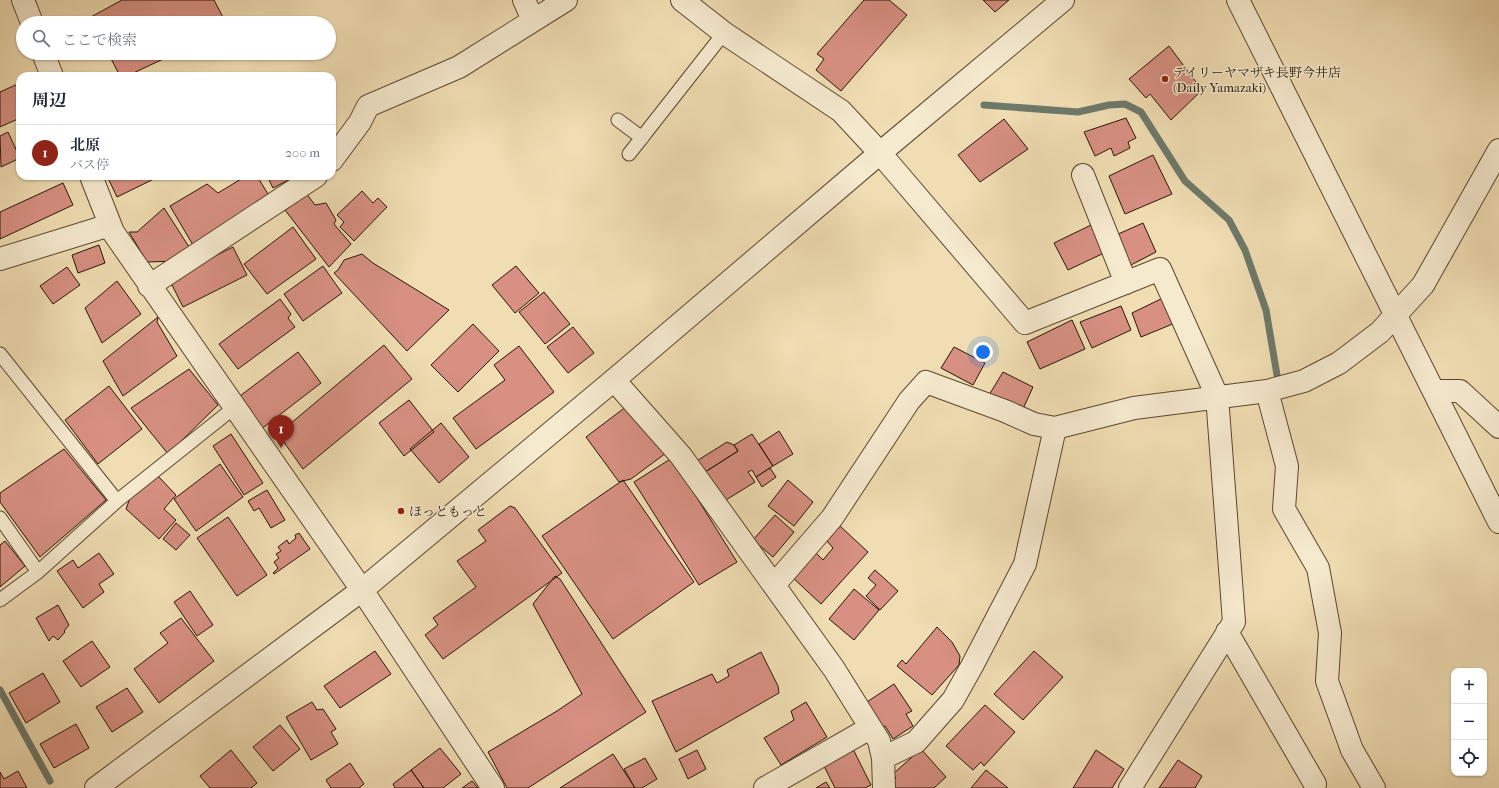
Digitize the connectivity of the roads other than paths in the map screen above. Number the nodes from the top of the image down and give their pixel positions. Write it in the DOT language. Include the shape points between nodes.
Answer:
graph roads {
  1 [pos="23,0"];
  2 [pos="524,0"];
  3 [pos="566,0"];
  4 [pos="682,0"];
  5 [pos="1062,0"];
  6 [pos="1238,0"];
  7 [pos="29,16"];
  8 [pos="533,20"];
  9 [pos="724,33"];
  10 [pos="46,60"];
  11 [pos="50,72"];
  12 [pos="618,120"];
  13 [pos="642,138"];
  14 [pos="1499,150"];
  15 [pos="880,153"];
  16 [pos="629,154"];
  17 [pos="336,155"];
  18 [pos="1083,175"];
  19 [pos="93,180"];
  20 [pos="310,180"];
  21 [pos="110,225"];
  22 [pos="0,259"];
  23 [pos="1126,282"];
  24 [pos="149,286"];
  25 [pos="1396,314"];
  26 [pos="0,354"];
  27 [pos="614,380"];
  28 [pos="1267,391"];
  29 [pos="1434,391"];
  30 [pos="1217,396"];
  31 [pos="235,407"];
  32 [pos="1499,427"];
  33 [pos="1055,428"];
  34 [pos="118,502"];
  35 [pos="0,518"];
  36 [pos="1499,522"];
  37 [pos="38,572"];
  38 [pos="774,585"];
  39 [pos="362,590"];
  40 [pos="0,600"];
  41 [pos="1227,632"];
  42 [pos="870,728"];
  43 [pos="883,758"];
  44 [pos="1315,784"];
  45 [pos="96,788"];
  46 [pos="493,788"];
  47 [pos="765,788"];
  48 [pos="884,788"];
  49 [pos="1130,788"];
  50 [pos="1374,788"];
  1 -- 7 [label="street"];
  2 -- 8 [label="street"];
  3 -- 8 [label="street"];
  4 -- 9 [label="street"];
  5 -- 15 [label="street"];
  6 -- 25 [label="street"];
  8 -- 17 [label="street" via="460,67 368,106 360,122"];
  9 -- 13 [label="lane"];
  9 -- 15 [label="street" via="842,111"];
  10 -- 11 [label="street"];
  12 -- 13 [label="lane"];
  13 -- 16 [label="lane"];
  14 -- 25 [label="street" via="1423,285"];
  15 -- 23 [label="street" via="1025,323"];
  15 -- 27 [label="street"];
  18 -- 23 [label="street"];
  19 -- 21 [label="street"];
  20 -- 24 [label="street"];
  21 -- 22 [label="street"];
  21 -- 24 [label="street"];
  23 -- 30 [label="street" via="1160,269"];
  24 -- 31 [label="street"];
  25 -- 28 [label="street" via="1380,332 1339,363 1304,381"];
  25 -- 29 [label="street"];
  26 -- 34 [label="lane"];
  27 -- 38 [label="street" via="681,456"];
  27 -- 39 [label="street"];
  28 -- 30 [label="street"];
  28 -- 50 [label="street" via="1287,466 1284,509 1318,568 1330,633 1326,681 1352,750"];
  29 -- 32 [label="street" via="1460,392"];
  29 -- 36 [label="street"];
  30 -- 33 [label="street" via="1134,408"];
  30 -- 41 [label="street" via="1234,622"];
  31 -- 34 [label="lane"];
  31 -- 39 [label="street"];
  33 -- 38 [label="street" via="1034,424 926,382 909,401 832,518"];
  33 -- 43 [label="street" via="1025,564 952,700 916,742"];
  34 -- 37 [label="lane"];
  35 -- 37 [label="lane"];
  37 -- 40 [label="lane"];
  38 -- 42 [label="street" via="834,669"];
  39 -- 45 [label="street"];
  39 -- 46 [label="street"];
  41 -- 44 [label="street"];
  41 -- 49 [label="street"];
  42 -- 43 [label="street" via="879,741"];
  42 -- 47 [label="street"];
  43 -- 48 [label="street"];
}
